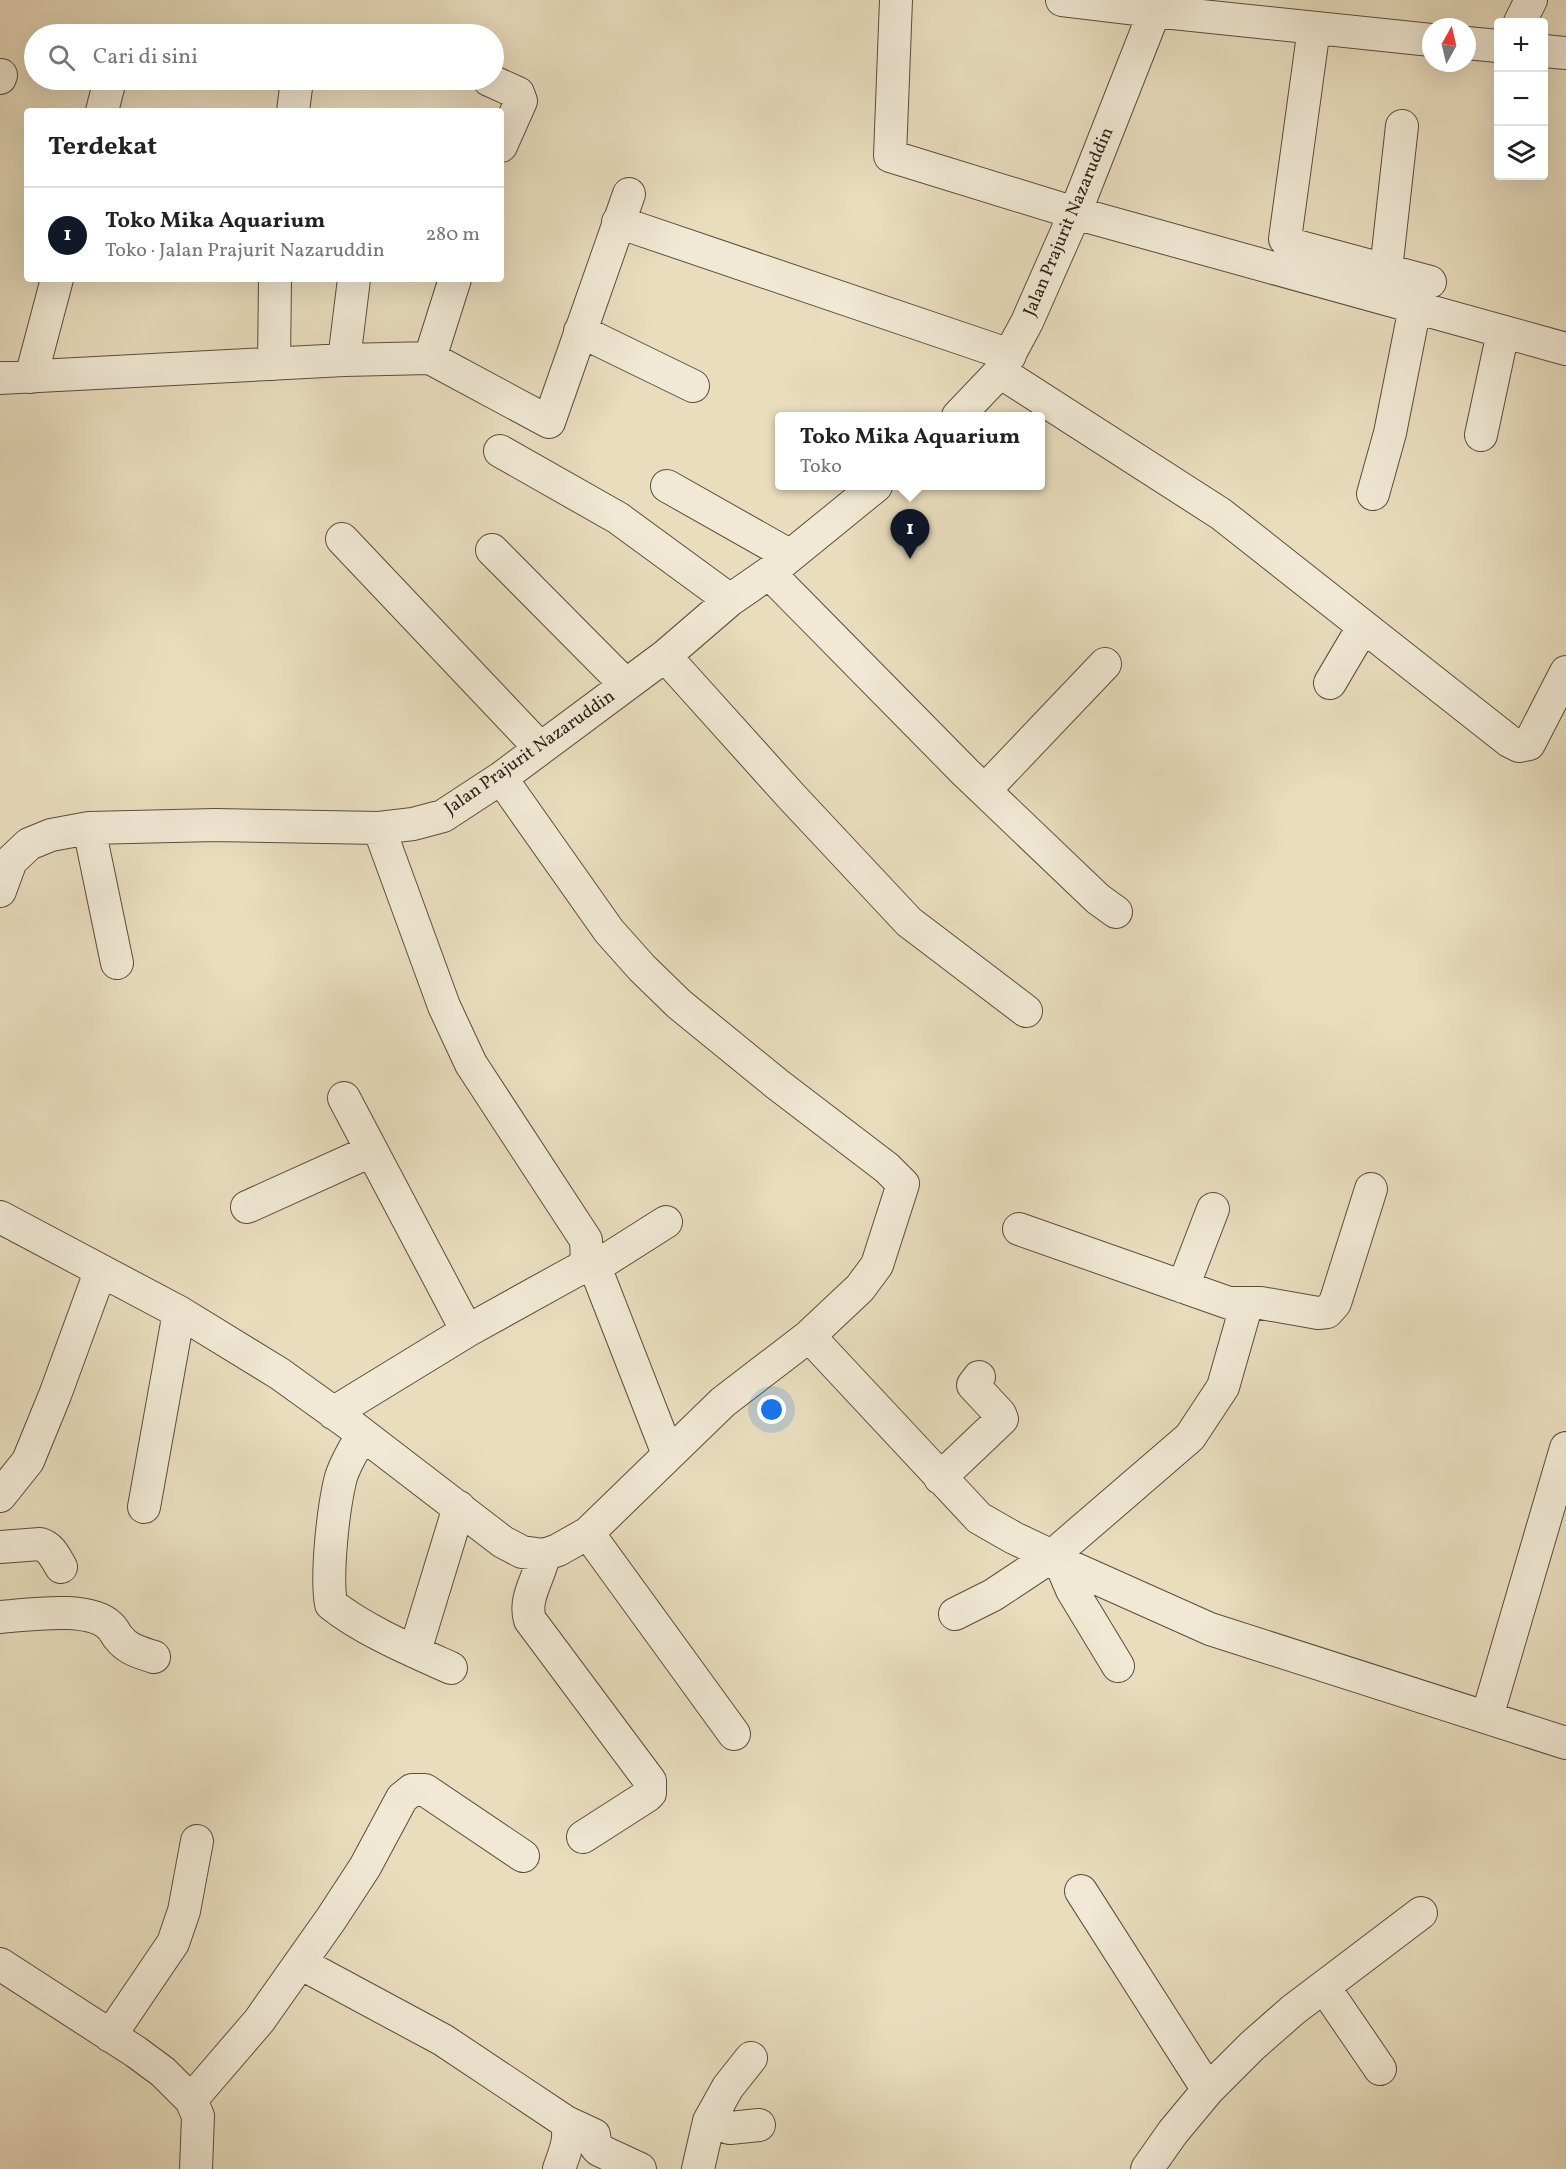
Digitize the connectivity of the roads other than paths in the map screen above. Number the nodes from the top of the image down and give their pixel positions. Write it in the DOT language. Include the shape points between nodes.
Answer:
graph roads {
  1 [pos="896,0"];
  2 [pos="1062,0"];
  3 [pos="1531,0"];
  4 [pos="1156,6"];
  5 [pos="1522,18"];
  6 [pos="1314,28"];
  7 [pos="1422,39"];
  8 [pos="1476,44"];
  9 [pos="1494,46"];
  10 [pos="1548,51"];
  11 [pos="1566,53"];
  12 [pos="504,87"];
  13 [pos="107,90"];
  14 [pos="296,90"];
  15 [pos="103,108"];
  16 [pos="293,108"];
  17 [pos="1402,126"];
  18 [pos="504,139"];
  19 [pos="1075,213"];
  20 [pos="1386,270"];
  21 [pos="56,282"];
  22 [pos="275,282"];
  23 [pos="354,282"];
  24 [pos="454,282"];
  25 [pos="1422,295"];
  26 [pos="580,331"];
  27 [pos="1503,332"];
  28 [pos="1566,349"];
  29 [pos="430,358"];
  30 [pos="344,360"];
  31 [pos="1005,363"];
  32 [pos="274,364"];
  33 [pos="31,377"];
  34 [pos="0,378"];
  35 [pos="693,386"];
  36 [pos="962,412"];
  37 [pos="1481,435"];
  38 [pos="500,451"];
  39 [pos="667,486"];
  40 [pos="871,490"];
  41 [pos="1373,494"];
  42 [pos="342,539"];
  43 [pos="492,550"];
  44 [pos="779,564"];
  45 [pos="730,600"];
  46 [pos="1363,627"];
  47 [pos="664,657"];
  48 [pos="1105,664"];
  49 [pos="1566,672"];
  50 [pos="1330,683"];
  51 [pos="626,685"];
  52 [pos="540,748"];
  53 [pos="501,778"];
  54 [pos="985,790"];
  55 [pos="89,828"];
  56 [pos="379,828"];
  57 [pos="0,891"];
  58 [pos="1116,912"];
  59 [pos="117,963"];
  60 [pos="1026,1011"];
  61 [pos="344,1098"];
  62 [pos="371,1150"];
  63 [pos="1371,1189"];
  64 [pos="247,1207"];
  65 [pos="1213,1209"];
  66 [pos="0,1217"];
  67 [pos="666,1222"];
  68 [pos="1019,1229"];
  69 [pos="591,1264"];
  70 [pos="100,1272"];
  71 [pos="1183,1287"];
  72 [pos="1247,1303"];
  73 [pos="179,1312"];
  74 [pos="467,1331"];
  75 [pos="809,1336"];
  76 [pos="979,1377"];
  77 [pos="333,1413"];
  78 [pos="362,1434"];
  79 [pos="1566,1448"];
  80 [pos="668,1454"];
  81 [pos="940,1478"];
  82 [pos="0,1496"];
  83 [pos="144,1507"];
  84 [pos="459,1507"];
  85 [pos="588,1533"];
  86 [pos="0,1547"];
  87 [pos="544,1556"];
  88 [pos="1056,1559"];
  89 [pos="61,1567"];
  90 [pos="954,1614"];
  91 [pos="0,1617"];
  92 [pos="415,1651"];
  93 [pos="154,1657"];
  94 [pos="1118,1666"];
  95 [pos="451,1668"];
  96 [pos="1487,1717"];
  97 [pos="734,1734"];
  98 [pos="1566,1743"];
  99 [pos="583,1836"];
  100 [pos="197,1841"];
  101 [pos="523,1856"];
  102 [pos="1082,1891"];
  103 [pos="1421,1913"];
  104 [pos="300,1963"];
  105 [pos="0,1964"];
  106 [pos="1324,1987"];
  107 [pos="110,2036"];
  108 [pos="751,2058"];
  109 [pos="1380,2069"];
  110 [pos="1208,2090"];
  111 [pos="191,2100"];
  112 [pos="709,2121"];
  113 [pos="566,2122"];
  114 [pos="759,2125"];
  115 [pos="196,2169"];
  116 [pos="559,2169"];
  117 [pos="640,2169"];
  118 [pos="698,2169"];
  119 [pos="1147,2169"];
  1 -- 19 [label="street" via="890,156"];
  2 -- 4 [label="street"];
  3 -- 5 [label="street"];
  4 -- 6 [label="street"];
  4 -- 19 [label="street, Jalan Prajurit Nazaruddin"];
  6 -- 7 [label="street"];
  6 -- 20 [label="street" via="1285,239 1289,244"];
  8 -- 9 [label="street"];
  10 -- 11 [label="street"];
  12 -- 18 [label="street" via="518,93 521,101"];
  13 -- 15 [label="street"];
  14 -- 16 [label="street"];
  17 -- 20 [label="street"];
  19 -- 25 [label="street"];
  19 -- 31 [label="street, Jalan Prajurit Nazaruddin"];
  20 -- 25 [label="street"];
  21 -- 33 [label="street"];
  22 -- 32 [label="street"];
  23 -- 30 [label="street"];
  24 -- 29 [label="street"];
  25 -- 27 [label="street"];
  25 -- 41 [label="street"];
  26 -- 29 [label="street" via="549,423"];
  26 -- 31 [label="street" via="624,208"];
  26 -- 35 [label="street"];
  27 -- 28 [label="street"];
  27 -- 37 [label="street"];
  29 -- 30 [label="street"];
  30 -- 32 [label="street"];
  31 -- 36 [label="street, Jalan Prajurit Nazaruddin"];
  31 -- 46 [label="street" via="1221,514"];
  32 -- 33 [label="street"];
  33 -- 34 [label="street"];
  38 -- 45 [label="street" via="618,518"];
  39 -- 44 [label="street"];
  40 -- 44 [label="street, Jalan Prajurit Nazaruddin"];
  42 -- 52 [label="street"];
  43 -- 51 [label="street"];
  44 -- 45 [label="street, Jalan Prajurit Nazaruddin"];
  44 -- 54 [label="street"];
  45 -- 47 [label="street, Jalan Prajurit Nazaruddin"];
  46 -- 49 [label="street" via="1520,746 1529,744"];
  46 -- 50 [label="street"];
  47 -- 51 [label="street, Jalan Prajurit Nazaruddin"];
  47 -- 60 [label="street" via="909,922"];
  48 -- 54 [label="street"];
  51 -- 52 [label="street, Jalan Prajurit Nazaruddin"];
  52 -- 53 [label="street, Jalan Prajurit Nazaruddin"];
  53 -- 56 [label="street, Jalan Prajurit Nazaruddin" via="443,816"];
  53 -- 75 [label="street" via="609,931 642,968 688,1011 903,1184 877,1265 860,1288"];
  54 -- 58 [label="street"];
  55 -- 56 [label="street, Jalan Prajurit Nazaruddin"];
  55 -- 57 [label="street, Jalan Prajurit Nazaruddin" via="51,835 29,844 11,861"];
  55 -- 59 [label="street"];
  56 -- 69 [label="street" via="444,1006 471,1064 586,1240"];
  61 -- 62 [label="street"];
  62 -- 64 [label="street"];
  62 -- 74 [label="street"];
  63 -- 72 [label="street" via="1335,1303 1327,1312"];
  65 -- 71 [label="street"];
  66 -- 70 [label="street"];
  67 -- 69 [label="street"];
  68 -- 71 [label="street"];
  69 -- 74 [label="street"];
  69 -- 80 [label="street"];
  70 -- 73 [label="street"];
  70 -- 82 [label="street" via="28,1461"];
  71 -- 72 [label="street" via="1229,1303"];
  72 -- 88 [label="street" via="1223,1387 1190,1437"];
  73 -- 77 [label="street" via="280,1374"];
  73 -- 83 [label="street"];
  74 -- 77 [label="street"];
  75 -- 80 [label="street" via="723,1402"];
  75 -- 81 [label="street"];
  76 -- 81 [label="street" via="973,1385 1002,1419"];
  77 -- 78 [label="street"];
  78 -- 84 [label="street"];
  78 -- 92 [label="street" via="340,1480 333,1535 331,1604"];
  79 -- 96 [label="street"];
  80 -- 85 [label="street"];
  81 -- 88 [label="street" via="980,1518"];
  84 -- 87 [label="street" via="503,1542 522,1552"];
  84 -- 92 [label="street"];
  85 -- 87 [label="street"];
  85 -- 97 [label="street"];
  86 -- 89 [label="street" via="45,1545"];
  87 -- 99 [label="street" via="528,1602 530,1620 651,1781 647,1796"];
  88 -- 90 [label="street"];
  88 -- 94 [label="street"];
  88 -- 96 [label="street" via="1210,1629"];
  91 -- 93 [label="street" via="68,1612 101,1620 112,1626 117,1637 133,1652"];
  92 -- 95 [label="street"];
  96 -- 98 [label="street"];
  100 -- 107 [label="street" via="184,1911 173,1943"];
  101 -- 104 [label="street" via="425,1790 412,1790 402,1798 365,1867"];
  102 -- 110 [label="street"];
  103 -- 106 [label="street"];
  104 -- 111 [label="street" via="259,2021"];
  104 -- 113 [label="street" via="443,2040"];
  105 -- 107 [label="street"];
  106 -- 109 [label="street"];
  106 -- 110 [label="street" via="1252,2046"];
  107 -- 111 [label="street" via="164,2072"];
  108 -- 112 [label="street" via="728,2087"];
  110 -- 119 [label="street"];
  111 -- 115 [label="street" via="198,2116"];
  112 -- 114 [label="street" via="730,2127"];
  112 -- 118 [label="street"];
  113 -- 116 [label="street" via="568,2139"];
  113 -- 117 [label="street" via="594,2135 599,2150"];
}
